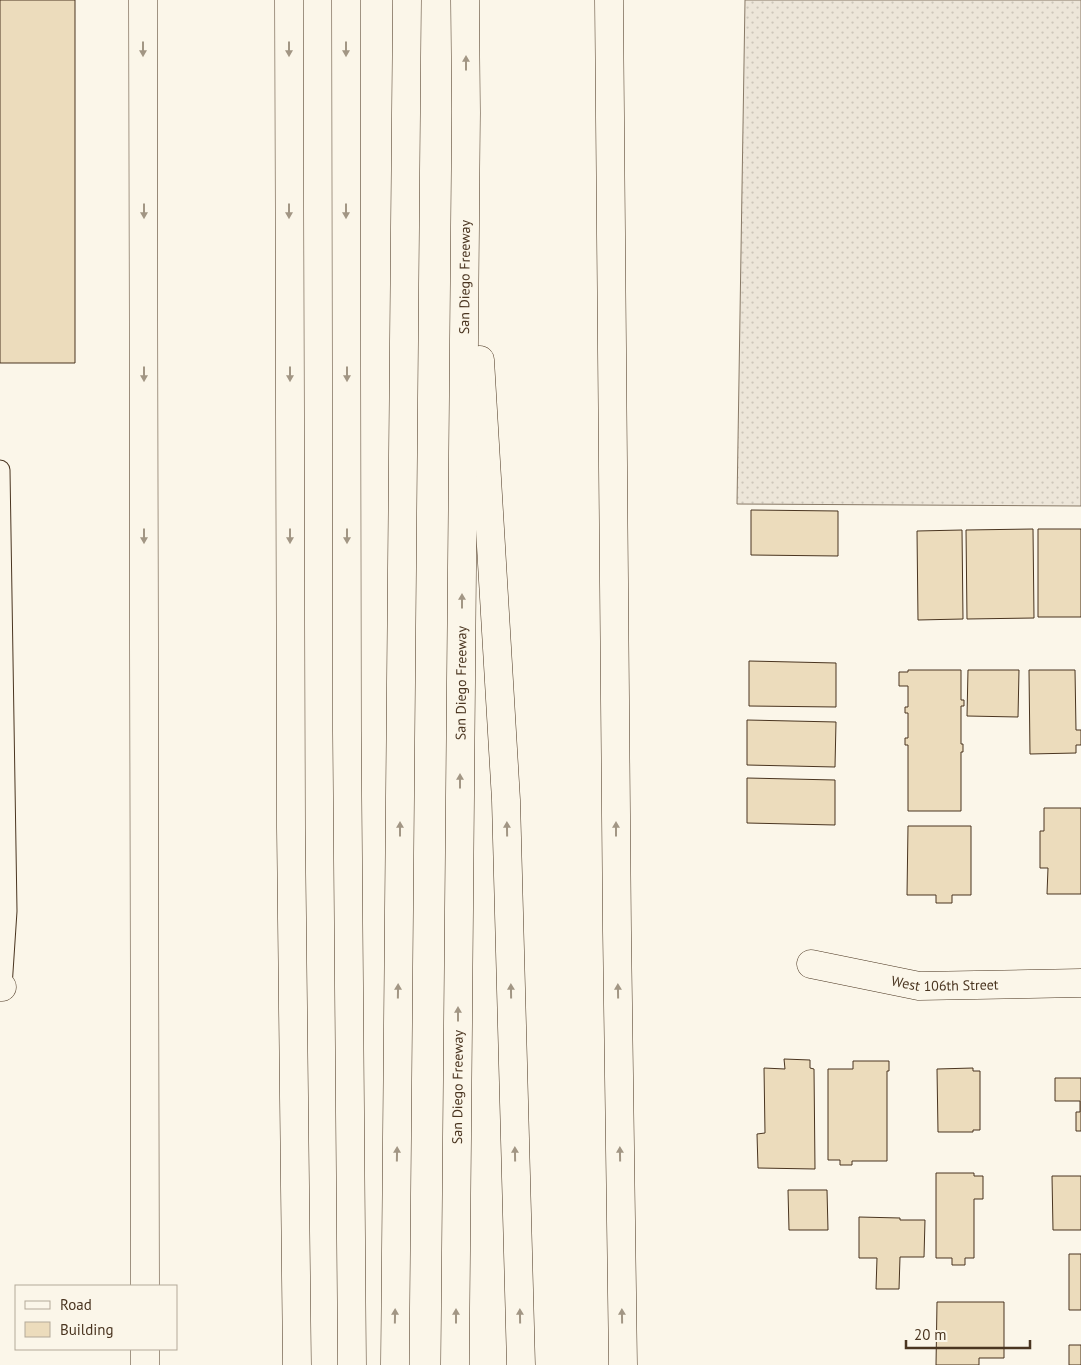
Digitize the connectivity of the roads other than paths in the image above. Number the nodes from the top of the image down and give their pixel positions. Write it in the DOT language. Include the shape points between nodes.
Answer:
graph roads {
  1 [pos="143,0"];
  2 [pos="289,0"];
  3 [pos="346,0"];
  4 [pos="407,0"];
  5 [pos="465,0"];
  6 [pos="609,0"];
  7 [pos="466,112"];
  8 [pos="0,470"];
  9 [pos="2,671"];
  10 [pos="811,964"];
  11 [pos="1081,983"];
  12 [pos="1,987"];
  13 [pos="145,1285"];
  14 [pos="145,1350"];
  15 [pos="145,1365"];
  16 [pos="297,1365"];
  17 [pos="352,1365"];
  18 [pos="395,1365"];
  19 [pos="455,1365"];
  20 [pos="521,1365"];
  21 [pos="623,1365"];
  1 -- 13 [label="main road, one-way"];
  2 -- 16 [label="main road, one-way" via="291,828"];
  3 -- 17 [label="main road, one-way"];
  18 -- 4 [label="main road, one-way"];
  7 -- 5 [label="main road, San Diego Freeway, one-way"];
  21 -- 6 [label="main road, one-way"];
  19 -- 7 [label="main road, San Diego Freeway, one-way"];
  20 -- 7 [label="main road, one-way" via="506,800"];
  8 -- 9 [label="lane"];
  9 -- 12 [label="lane" via="7,911"];
  10 -- 11 [label="main road, West 106th Street" via="919,986"];
  14 -- 15 [label="main road"];
}
